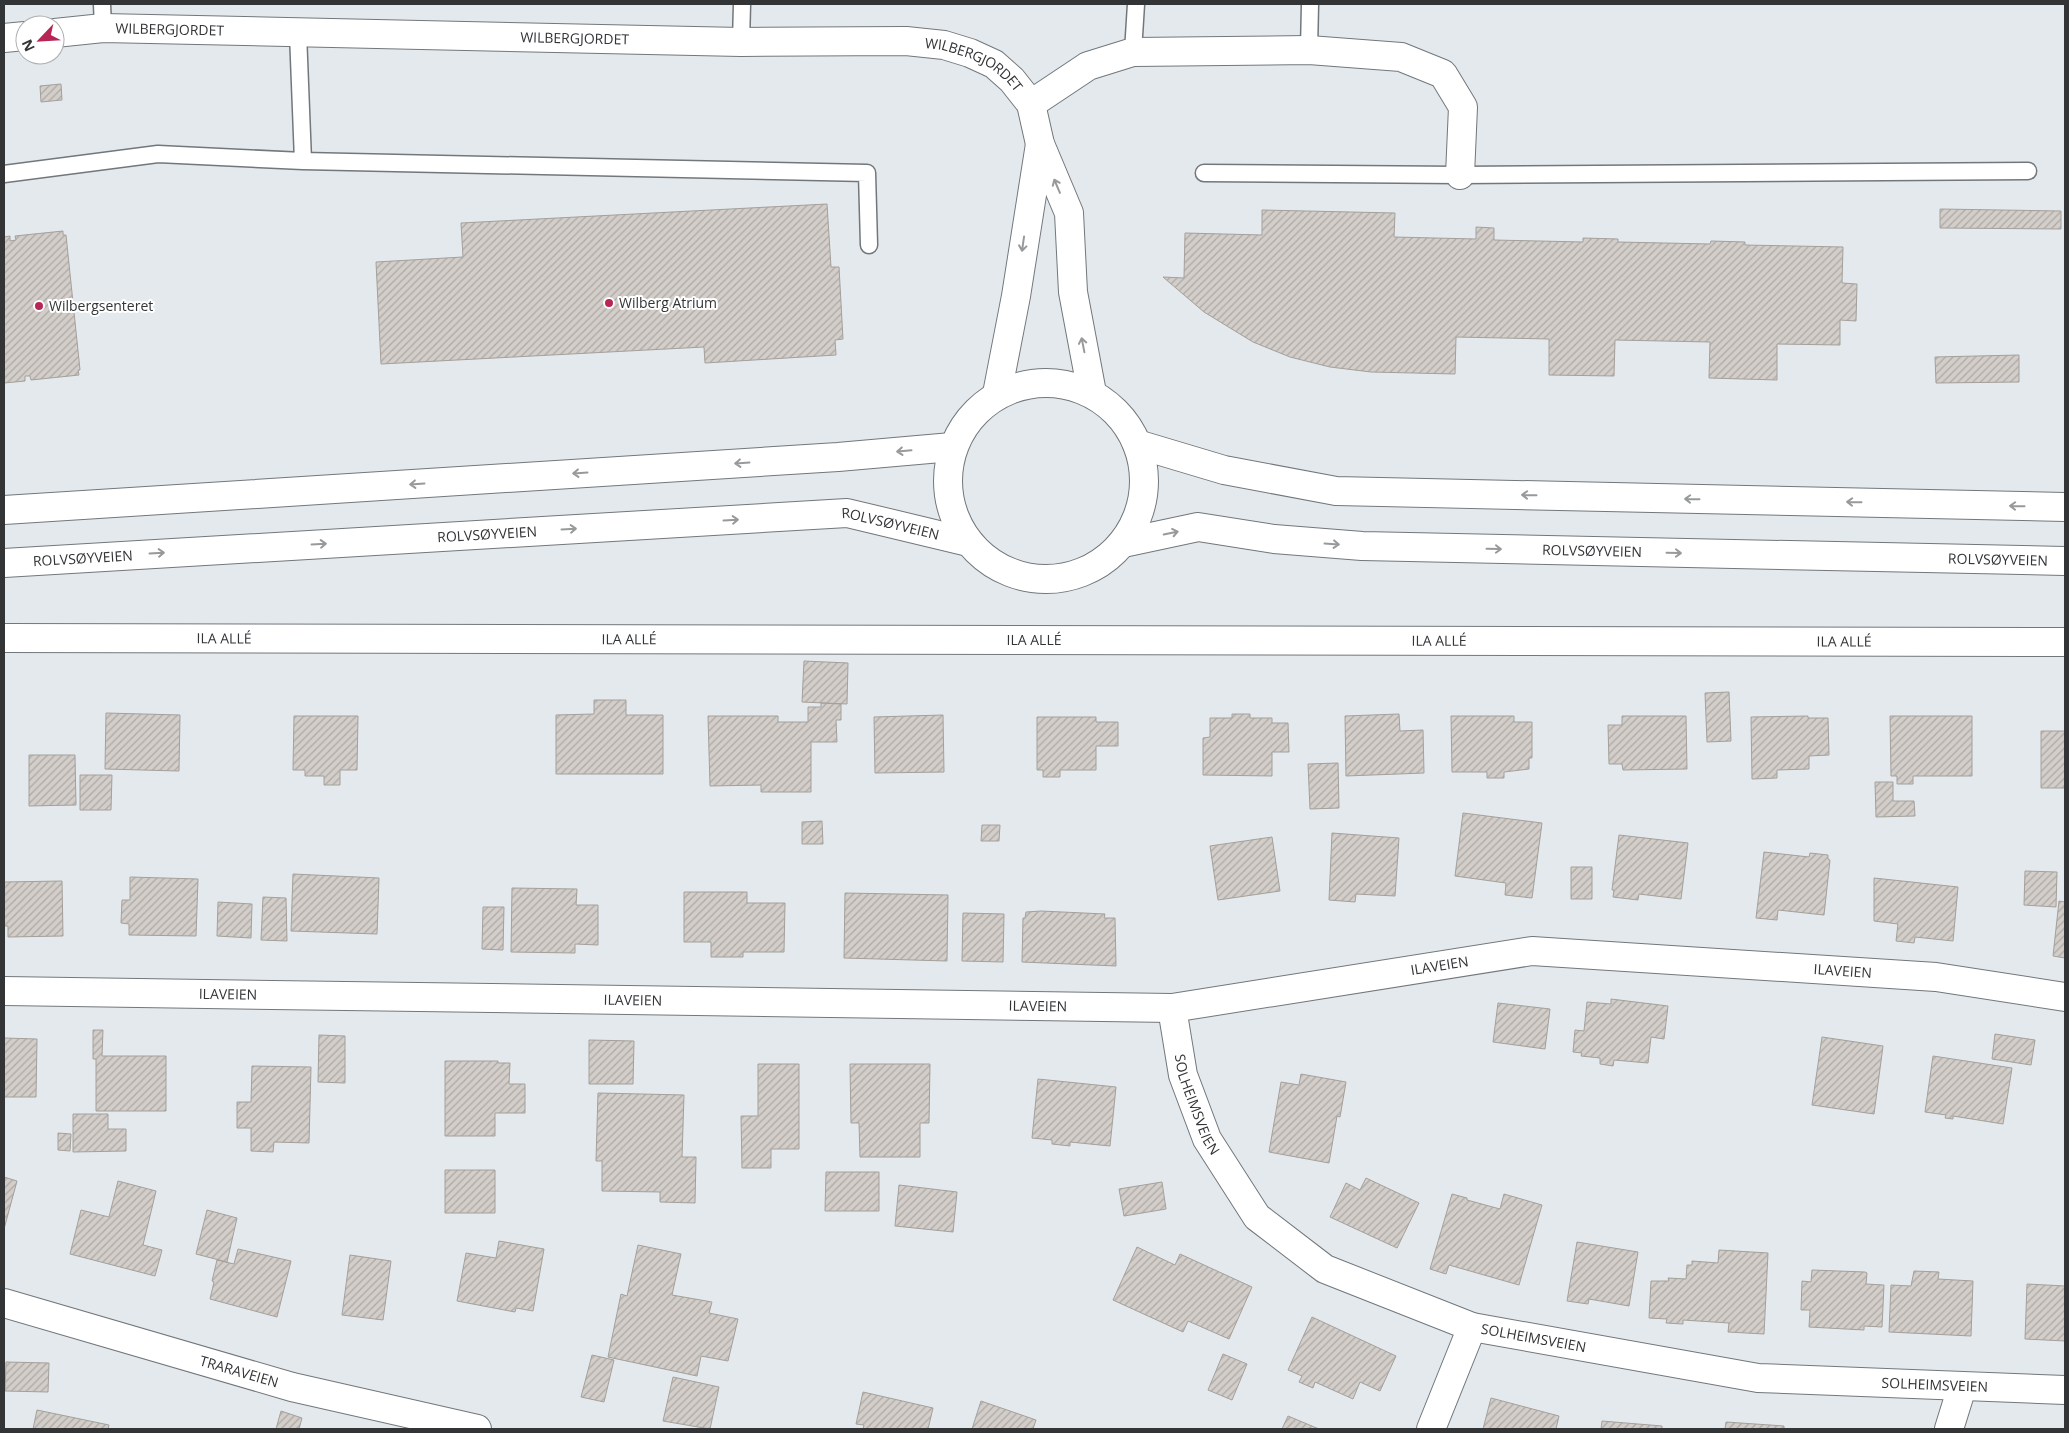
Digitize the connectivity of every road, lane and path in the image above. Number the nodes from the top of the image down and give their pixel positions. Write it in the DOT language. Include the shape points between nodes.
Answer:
graph roads {
  1 [pos="742,4"];
  2 [pos="1136,4"];
  3 [pos="1310,4"];
  4 [pos="103,16"];
  5 [pos="65,29"];
  6 [pos="298,33"];
  7 [pos="741,42"];
  8 [pos="1309,50"];
  9 [pos="1133,52"];
  10 [pos="1031,104"];
  11 [pos="1040,144"];
  12 [pos="303,161"];
  13 [pos="2028,171"];
  14 [pos="1204,173"];
  15 [pos="4,174"];
  16 [pos="1460,175"];
  17 [pos="869,245"];
  18 [pos="1092,393"];
  19 [pos="997,394"];
  20 [pos="1137,444"];
  21 [pos="952,447"];
  22 [pos="2065,507"];
  23 [pos="4,510"];
  24 [pos="968,542"];
  25 [pos="1123,543"];
  26 [pos="2065,561"];
  27 [pos="4,562"];
  28 [pos="4,638"];
  29 [pos="2065,642"];
  30 [pos="4,991"];
  31 [pos="2065,997"];
  32 [pos="1172,1008"];
  33 [pos="4,1303"];
  34 [pos="1472,1327"];
  35 [pos="1962,1387"];
  36 [pos="2065,1390"];
  37 [pos="478,1429"];
  38 [pos="1431,1429"];
  39 [pos="1949,1429"];
  1 -- 7 [label="lane"];
  2 -- 9 [label="lane"];
  3 -- 8 [label="lane"];
  4 -- 5 [label="street, WILBERGJORDET"];
  4 -- 6 [label="street, WILBERGJORDET"];
  6 -- 7 [label="street, WILBERGJORDET"];
  6 -- 12 [label="lane"];
  7 -- 10 [label="street, WILBERGJORDET" via="906,41 944,45 994,64"];
  8 -- 9 [label="street"];
  8 -- 16 [label="street" via="1401,57 1443,74 1463,107"];
  9 -- 10 [label="street" via="1088,66"];
  10 -- 11 [label="street, WILBERGJORDET"];
  18 -- 11 [label="street, WILBERGJORDET, one-way" via="1073,292 1069,213"];
  11 -- 19 [label="street, WILBERGJORDET, one-way"];
  12 -- 15 [label="lane" via="158,154"];
  12 -- 17 [label="lane" via="867,173"];
  13 -- 16 [label="lane"];
  14 -- 16 [label="lane"];
  18 -- 19 [label="street" via="1044,382"];
  18 -- 20 [label="street" via="1119,414"];
  19 -- 21 [label="street" via="970,417"];
  22 -- 20 [label="street, one-way" via="1336,491 1224,470"];
  20 -- 25 [label="street" via="1144,470 1143,496 1136,521"];
  21 -- 23 [label="street, one-way"];
  21 -- 24 [label="street" via="948,496"];
  24 -- 25 [label="street" via="994,566 1027,579 1063,579 1088,570"];
  27 -- 24 [label="street, ROLVSØYVEIEN, one-way" via="847,513"];
  25 -- 26 [label="street, ROLVSØYVEIEN, one-way" via="1198,527 1274,540 1362,546"];
  28 -- 29 [label="street, ILA ALLÉ"];
  30 -- 32 [label="street, ILAVEIEN"];
  31 -- 32 [label="street, ILAVEIEN" via="1936,977 1532,951"];
  32 -- 34 [label="street, SOLHEIMSVEIEN" via="1183,1075 1207,1139 1257,1217 1325,1269"];
  33 -- 37 [label="street, TRARAVEIEN" via="292,1387"];
  34 -- 35 [label="street, SOLHEIMSVEIEN" via="1758,1378"];
  34 -- 38 [label="street"];
  35 -- 36 [label="street, SOLHEIMSVEIEN"];
  35 -- 39 [label="street"];
}
